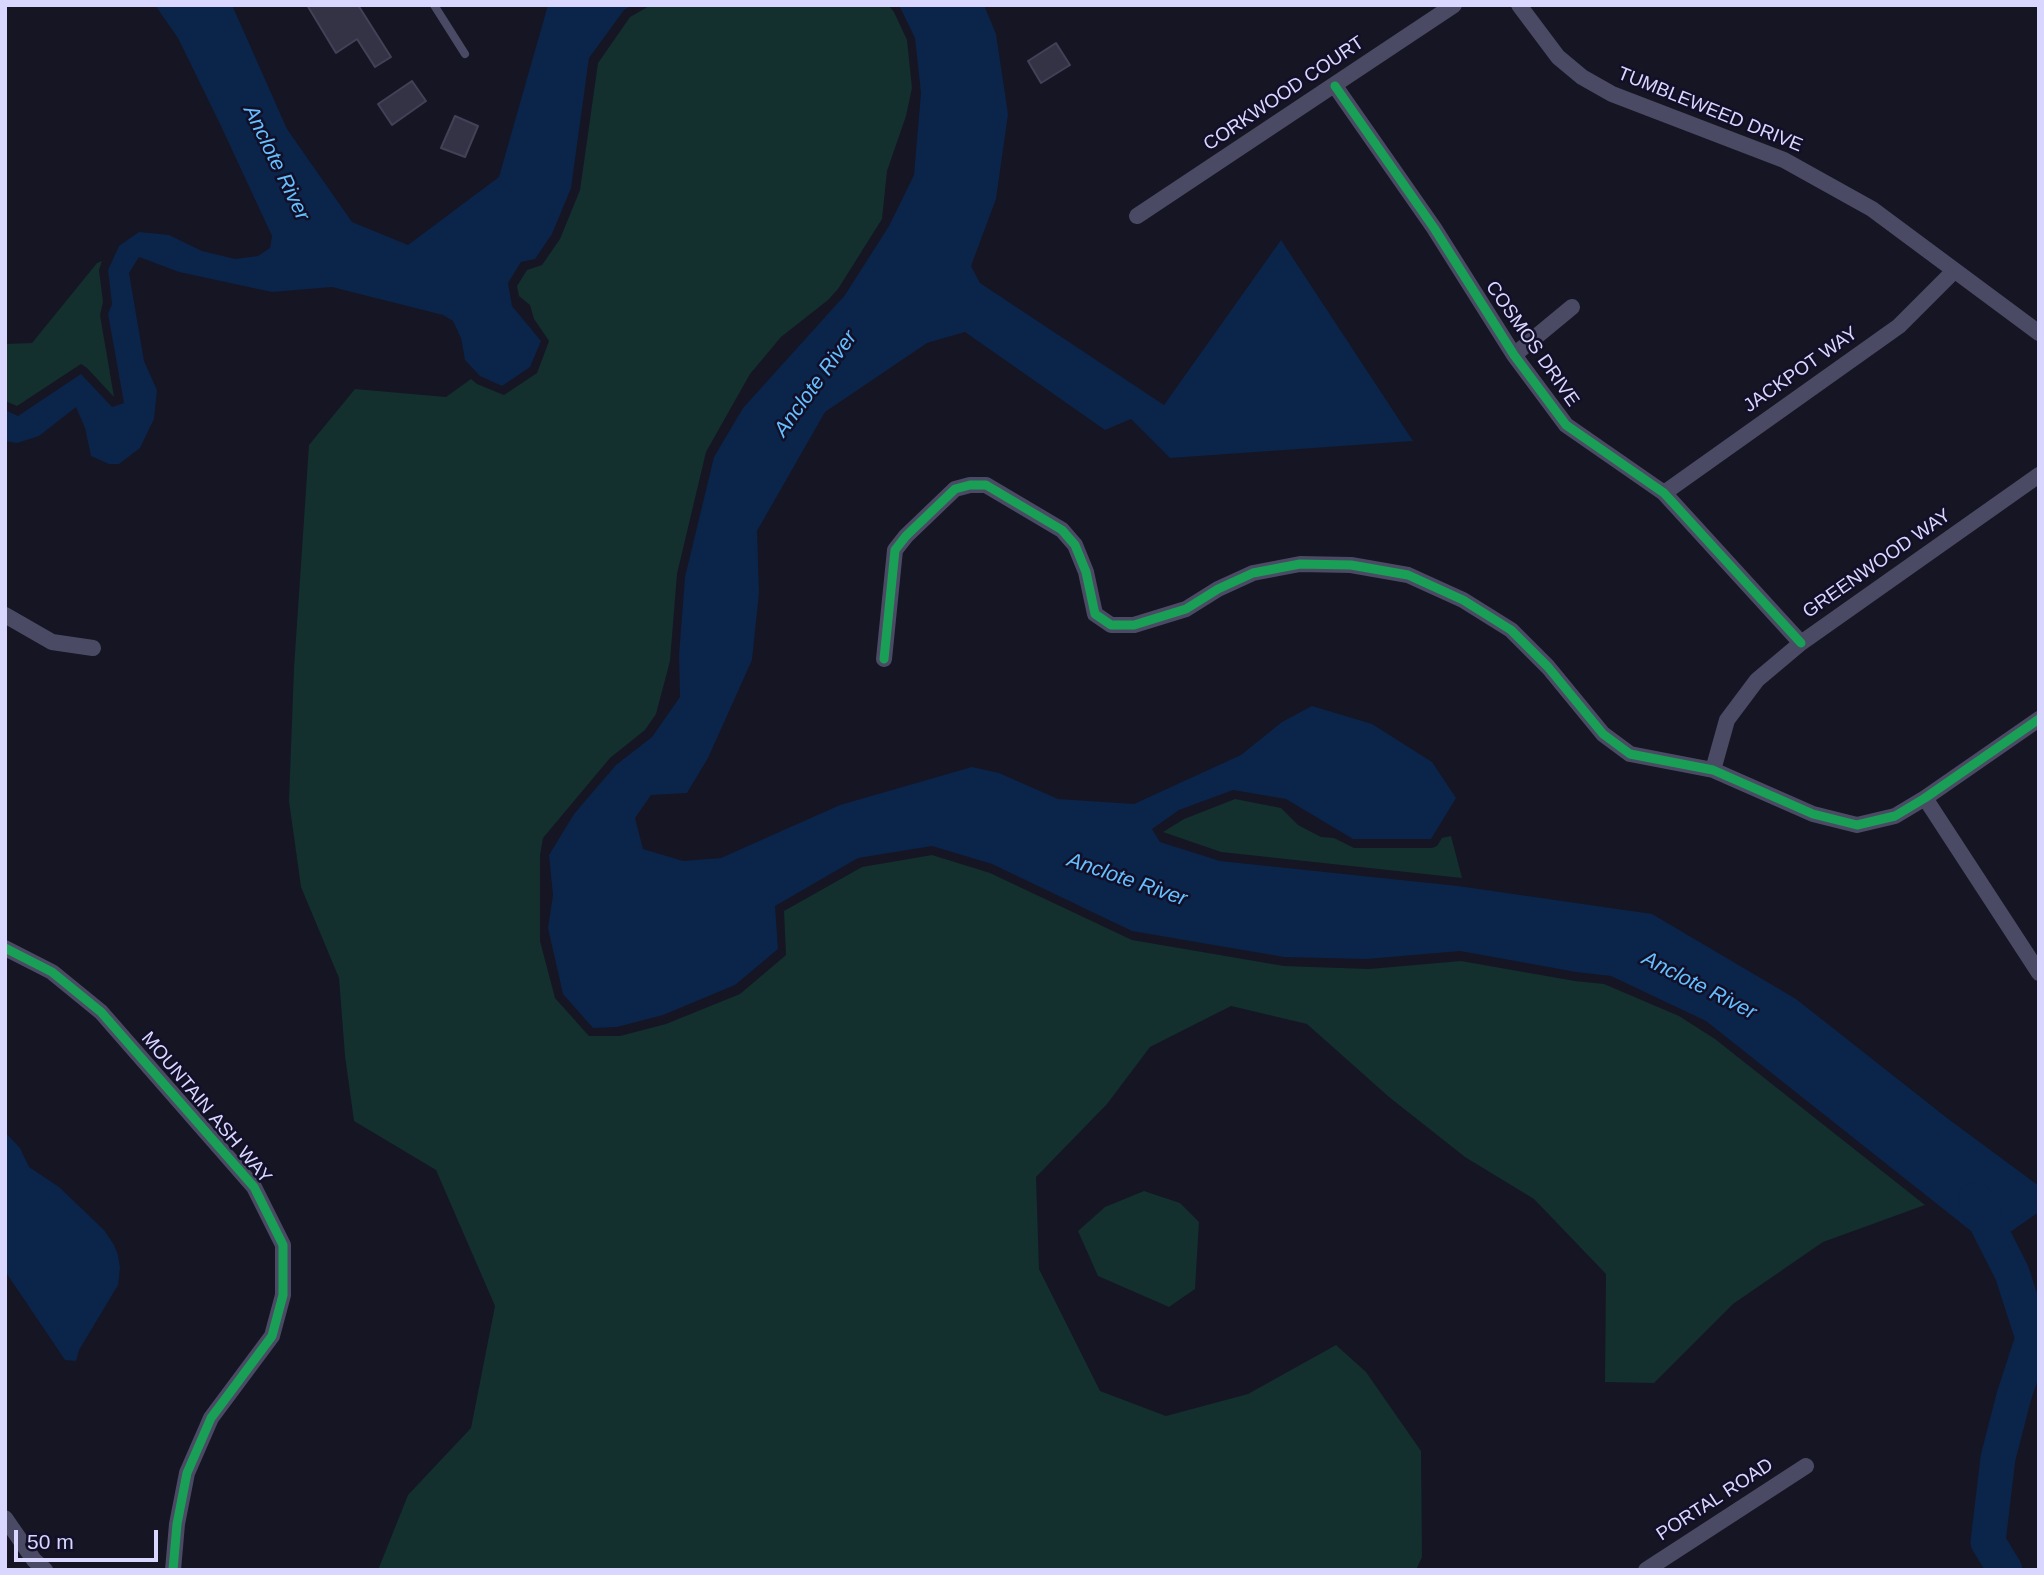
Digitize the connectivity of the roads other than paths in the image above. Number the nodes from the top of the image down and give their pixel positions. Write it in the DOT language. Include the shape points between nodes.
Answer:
graph roads {
  1 [pos="434,5"];
  2 [pos="1454,5"];
  3 [pos="1519,5"];
  4 [pos="465,54"];
  5 [pos="1335,86"];
  6 [pos="1137,216"];
  7 [pos="1954,271"];
  8 [pos="1572,307"];
  9 [pos="2039,333"];
  10 [pos="1514,355"];
  11 [pos="2039,475"];
  12 [pos="1664,493"];
  13 [pos="5,615"];
  14 [pos="1801,643"];
  15 [pos="93,648"];
  16 [pos="884,659"];
  17 [pos="2039,719"];
  18 [pos="1713,770"];
  19 [pos="1925,798"];
  20 [pos="5,948"];
  21 [pos="2039,973"];
  22 [pos="1806,1466"];
  23 [pos="5,1518"];
  24 [pos="45,1570"];
  25 [pos="173,1570"];
  26 [pos="1646,1570"];
  1 -- 4 [label="lane"];
  2 -- 5 [label="street, CORKWOOD COURT"];
  3 -- 7 [label="street, TUMBLEWEED DRIVE" via="1558,57 1582,77 1612,94 1784,160 1872,209"];
  5 -- 6 [label="street, CORKWOOD COURT"];
  5 -- 10 [label="street, COSMOS DRIVE" via="1434,228"];
  7 -- 9 [label="street, TUMBLEWEED DRIVE"];
  7 -- 12 [label="street, JACKPOT WAY" via="1899,326"];
  8 -- 10 [label="street"];
  10 -- 12 [label="street, COSMOS DRIVE" via="1566,425"];
  11 -- 14 [label="street, GREENWOOD WAY"];
  12 -- 14 [label="street, COSMOS DRIVE"];
  13 -- 15 [label="street" via="52,642"];
  14 -- 18 [label="street, GREENWOOD WAY" via="1757,680 1727,720"];
  16 -- 18 [label="street" via="895,550 955,489 986,485 1062,530 1087,572 1095,614 1111,625 1134,625 1186,609 1253,573 1300,564 1351,565 1408,575 1463,600 1511,630 1603,734 1630,754"];
  17 -- 19 [label="street"];
  18 -- 19 [label="street" via="1813,814 1857,825 1895,816"];
  19 -- 21 [label="street"];
  20 -- 25 [label="street, MOUNTAIN ASH WAY" via="52,972 101,1012 254,1186 283,1245 283,1295 272,1336 211,1418 187,1473"];
  22 -- 26 [label="street, PORTAL ROAD"];
  23 -- 24 [label="street"];
}
